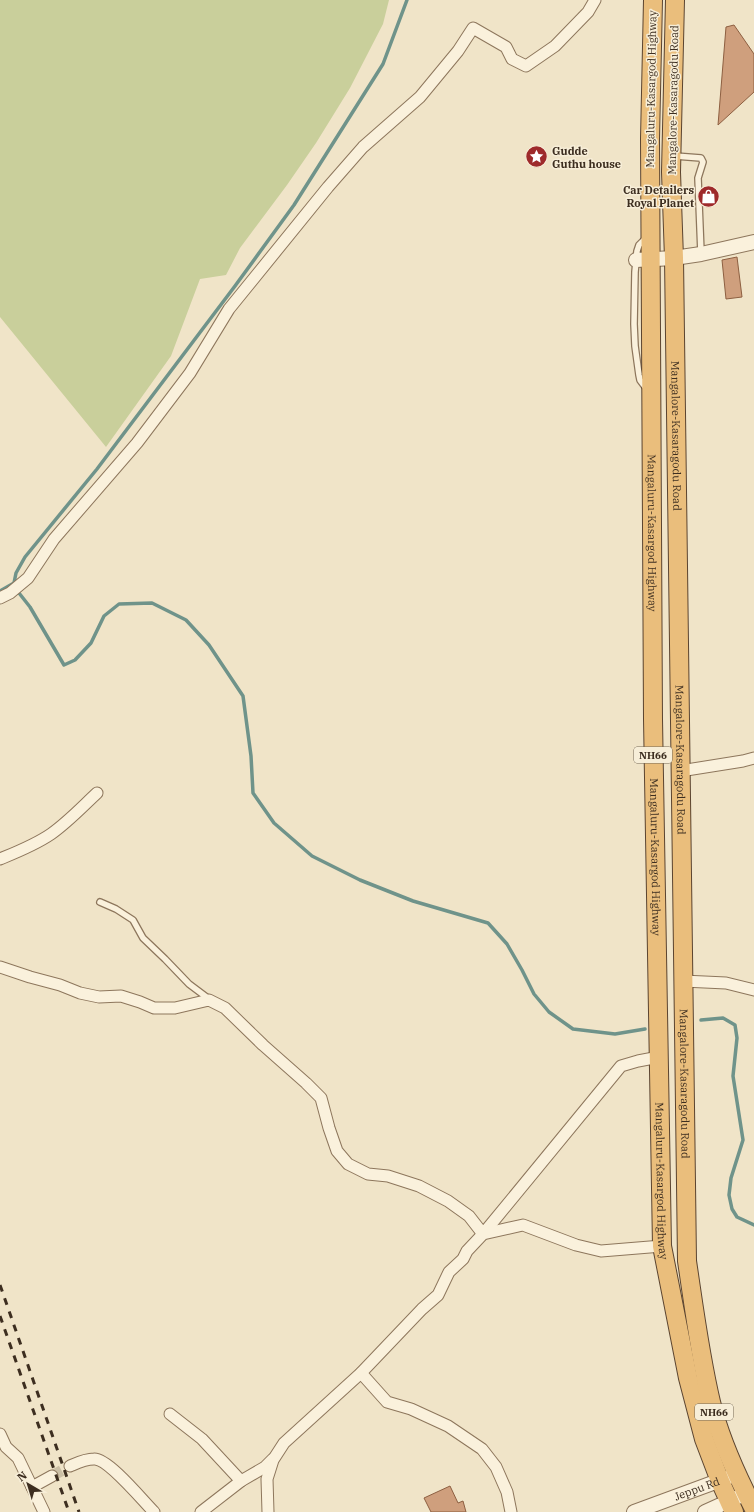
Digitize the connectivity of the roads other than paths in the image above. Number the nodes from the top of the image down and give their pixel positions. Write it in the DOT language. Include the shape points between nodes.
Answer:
graph roads {
  1 [pos="595,0"];
  2 [pos="653,0"];
  3 [pos="675,0"];
  4 [pos="671,156"];
  5 [pos="754,242"];
  6 [pos="701,254"];
  7 [pos="674,258"];
  8 [pos="643,260"];
  9 [pos="5,595"];
  10 [pos="754,758"];
  11 [pos="680,772"];
  12 [pos="97,792"];
  13 [pos="0,859"];
  14 [pos="100,902"];
  15 [pos="0,967"];
  16 [pos="683,981"];
  17 [pos="754,990"];
  18 [pos="209,1000"];
  19 [pos="659,1057"];
  20 [pos="483,1234"];
  21 [pos="662,1246"];
  22 [pos="361,1373"];
  23 [pos="170,1414"];
  24 [pos="0,1434"];
  25 [pos="274,1458"];
  26 [pos="70,1466"];
  27 [pos="738,1474"];
  28 [pos="52,1476"];
  29 [pos="241,1481"];
  30 [pos="720,1481"];
  31 [pos="32,1488"];
  32 [pos="750,1502"];
  33 [pos="731,1507"];
  34 [pos="44,1512"];
  35 [pos="154,1512"];
  36 [pos="201,1512"];
  37 [pos="268,1512"];
  38 [pos="511,1512"];
  39 [pos="634,1512"];
  40 [pos="705,1512"];
  1 -- 9 [label="street" via="588,12 555,46 526,66 512,59 506,47 473,28 458,51 420,97 363,147 328,187 229,309 190,373 137,443 54,539 28,578"];
  2 -- 8 [label="highway, Mangaluru-Kasargod Highway / NH66" via="650,234"];
  3 -- 4 [label="highway, Mangalore-Kasaragodu Road / NH66"];
  4 -- 6 [label="lane" via="696,157 701,158 703,162 698,178"];
  4 -- 7 [label="highway, Mangalore-Kasaragodu Road / NH66"];
  5 -- 6 [label="street"];
  6 -- 7 [label="street"];
  7 -- 8 [label="street"];
  7 -- 11 [label="highway, Mangalore-Kasaragodu Road / NH66"];
  8 -- 19 [label="highway, Mangaluru-Kasargod Highway / NH66" via="651,392"];
  10 -- 11 [label="street"];
  11 -- 16 [label="highway, Mangalore-Kasaragodu Road / NH66"];
  12 -- 13 [label="street" via="50,835"];
  14 -- 18 [label="lane" via="133,920 143,938 188,984"];
  15 -- 18 [label="street" via="80,993 122,996 154,1008 174,1008"];
  16 -- 17 [label="street" via="726,983"];
  16 -- 27 [label="highway, Mangalore-Kasaragodu Road / NH66" via="687,1261 711,1402"];
  18 -- 20 [label="street" via="225,1008 321,1098 337,1151 348,1164 368,1174 388,1176 419,1186 448,1201 468,1216"];
  19 -- 20 [label="street" via="621,1066"];
  19 -- 21 [label="highway, Mangaluru-Kasargod Highway / NH66"];
  20 -- 21 [label="street" via="523,1225 600,1251"];
  20 -- 22 [label="street" via="463,1259 448,1272 438,1295"];
  21 -- 30 [label="highway, Mangaluru-Kasargod Highway / NH66" via="688,1378 704,1439"];
  22 -- 25 [label="street" via="284,1443"];
  22 -- 38 [label="street" via="386,1402 411,1409 448,1426 482,1449 496,1467"];
  23 -- 29 [label="street" via="202,1439"];
  24 -- 31 [label="street" via="6,1447 18,1458"];
  25 -- 29 [label="street" via="265,1467"];
  25 -- 37 [label="street" via="267,1479"];
  26 -- 35 [label="street" via="93,1458 99,1459"];
  27 -- 30 [label="street, Jeppu Rd"];
  27 -- 32 [label="highway, Mangalore-Kasaragodu Road / NH66"];
  28 -- 31 [label="street"];
  29 -- 36 [label="street"];
  30 -- 33 [label="highway, Mangaluru-Kasargod Highway / NH66"];
  30 -- 39 [label="street, Jeppu Rd"];
  31 -- 34 [label="street"];
  32 -- 33 [label="street"];
  33 -- 40 [label="street"];
}
